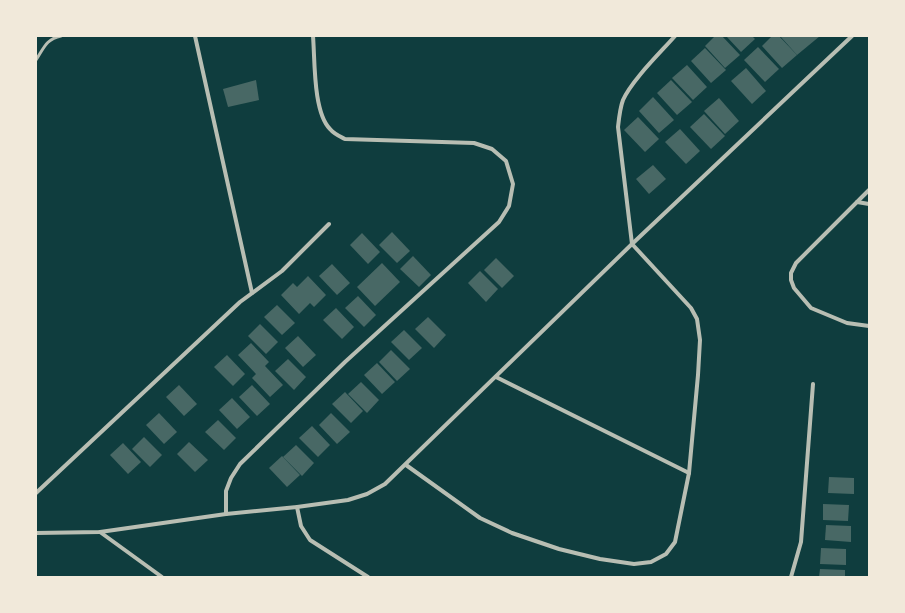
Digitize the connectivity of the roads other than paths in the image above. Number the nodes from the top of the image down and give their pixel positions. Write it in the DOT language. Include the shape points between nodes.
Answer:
graph roads {
  1 [pos="62,36"];
  2 [pos="195,36"];
  3 [pos="313,36"];
  4 [pos="675,36"];
  5 [pos="852,36"];
  6 [pos="36,60"];
  7 [pos="869,190"];
  8 [pos="857,202"];
  9 [pos="869,204"];
  10 [pos="329,224"];
  11 [pos="632,244"];
  12 [pos="252,293"];
  13 [pos="869,326"];
  14 [pos="496,377"];
  15 [pos="813,384"];
  16 [pos="406,465"];
  17 [pos="689,473"];
  18 [pos="36,493"];
  19 [pos="297,507"];
  20 [pos="226,514"];
  21 [pos="100,532"];
  22 [pos="36,533"];
  23 [pos="162,577"];
  24 [pos="368,577"];
  25 [pos="791,577"];
  1 -- 6 [label="lane" via="53,38 45,45"];
  2 -- 12 [label="street"];
  3 -- 20 [label="street" via="318,102 322,116 332,132 345,139 474,143 492,149 506,161 513,184 510,206 499,222 345,362 240,464 226,491"];
  4 -- 11 [label="street" via="633,84 619,115 618,127"];
  5 -- 11 [label="street"];
  7 -- 8 [label="street"];
  8 -- 9 [label="street"];
  8 -- 13 [label="street" via="796,263 791,280 794,288 811,308 847,323"];
  10 -- 12 [label="street" via="282,271"];
  11 -- 14 [label="street"];
  11 -- 17 [label="street" via="691,308 697,319 700,340 699,368"];
  12 -- 18 [label="street"];
  14 -- 16 [label="street"];
  14 -- 17 [label="street"];
  15 -- 25 [label="street" via="801,542"];
  16 -- 17 [label="street" via="480,518 512,533 600,560 634,564 651,562 666,554 675,542"];
  16 -- 19 [label="street" via="385,484 367,494 348,500"];
  19 -- 20 [label="street"];
  19 -- 24 [label="street" via="302,526 310,540"];
  20 -- 21 [label="street"];
  21 -- 22 [label="street"];
  21 -- 23 [label="street"];
}
